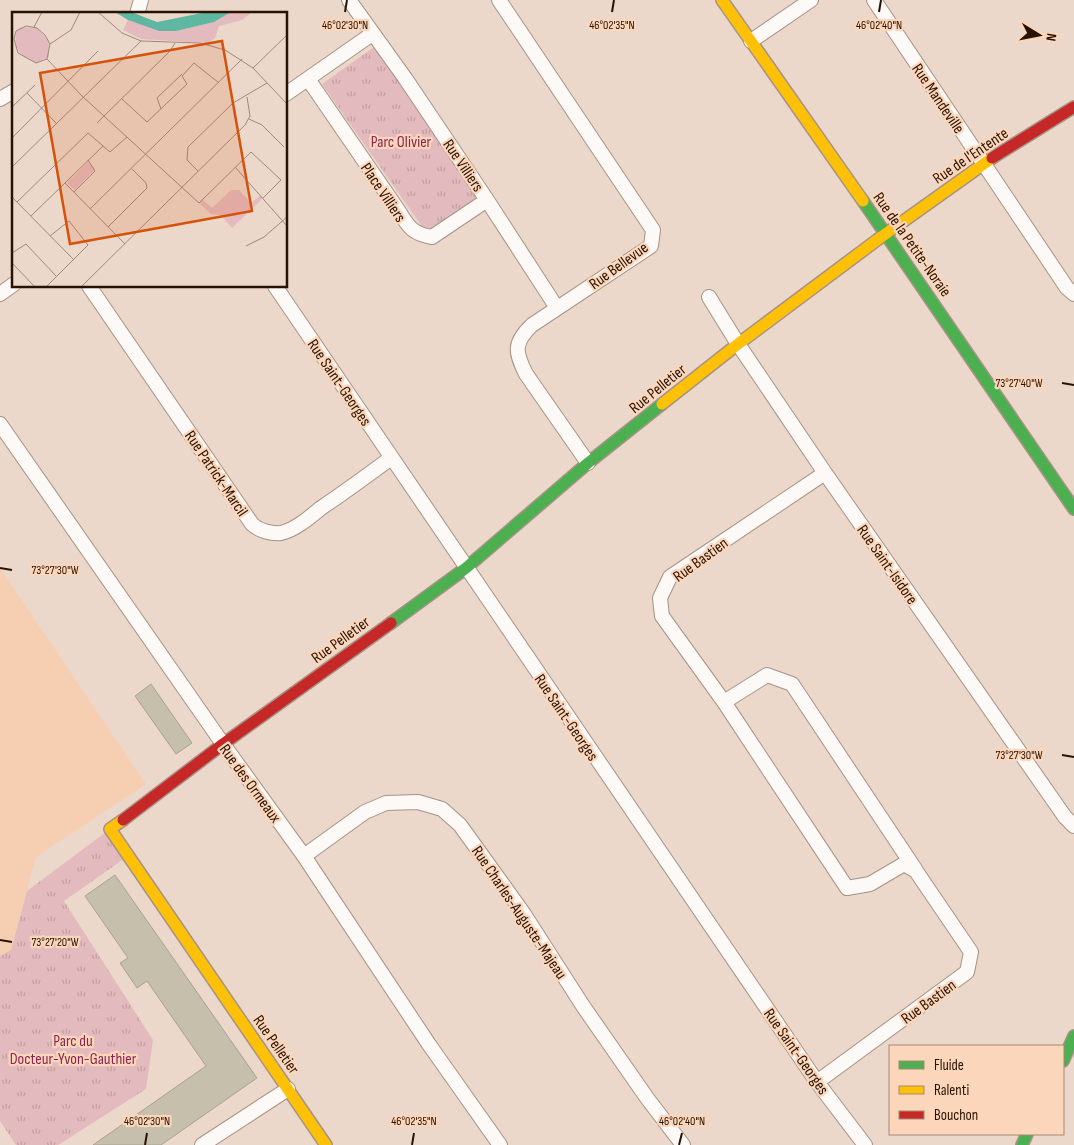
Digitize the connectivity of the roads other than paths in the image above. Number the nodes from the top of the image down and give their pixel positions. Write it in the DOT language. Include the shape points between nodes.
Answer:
graph roads {
  1 [pos="349,0"];
  2 [pos="499,0"];
  3 [pos="722,0"];
  4 [pos="811,0"];
  5 [pos="874,0"];
  6 [pos="372,34"];
  7 [pos="751,42"];
  8 [pos="308,79"];
  9 [pos="12,92"];
  10 [pos="288,93"];
  11 [pos="0,99"];
  12 [pos="1074,107"];
  13 [pos="983,164"];
  14 [pos="487,200"];
  15 [pos="886,233"];
  16 [pos="12,285"];
  17 [pos="90,288"];
  18 [pos="276,288"];
  19 [pos="0,294"];
  20 [pos="1074,294"];
  21 [pos="709,297"];
  22 [pos="557,308"];
  23 [pos="738,344"];
  24 [pos="0,424"];
  25 [pos="391,458"];
  26 [pos="588,463"];
  27 [pos="825,474"];
  28 [pos="1074,509"];
  29 [pos="466,568"];
  30 [pos="724,702"];
  31 [pos="223,744"];
  32 [pos="1074,826"];
  33 [pos="304,856"];
  34 [pos="916,871"];
  35 [pos="1074,1036"];
  36 [pos="1064,1059"];
  37 [pos="817,1082"];
  38 [pos="288,1089"];
  39 [pos="202,1145"];
  40 [pos="326,1145"];
  41 [pos="500,1145"];
  42 [pos="683,1145"];
  43 [pos="865,1145"];
  1 -- 6 [label="street, Rue Villiers"];
  2 -- 22 [label="street, Rue Bellevue" via="653,230 650,246"];
  3 -- 7 [label="street, Rue de la Petite-Noraie"];
  4 -- 7 [label="street"];
  5 -- 13 [label="street, Rue Mandeville"];
  6 -- 8 [label="street"];
  6 -- 14 [label="street, Rue Villiers"];
  7 -- 15 [label="street, Rue de la Petite-Noraie"];
  8 -- 10 [label="street"];
  8 -- 14 [label="street, Place Villiers" via="414,231 432,237"];
  9 -- 11 [label="street"];
  12 -- 13 [label="street, Rue de l'Entente"];
  13 -- 15 [label="street, Rue de l'Entente"];
  13 -- 20 [label="street, Rue Mandeville"];
  14 -- 22 [label="street, Rue Villiers"];
  15 -- 23 [label="street, Rue Pelletier"];
  15 -- 28 [label="street, Rue de la Petite-Noraie"];
  16 -- 19 [label="street"];
  17 -- 25 [label="street, Rue Patrick-Marcil" via="257,528 280,533 287,531"];
  18 -- 25 [label="street, Rue Saint-Georges"];
  21 -- 23 [label="street, Rue Saint-Isidore"];
  22 -- 26 [label="street, Rue Bellevue" via="522,334 517,353 526,374"];
  23 -- 26 [label="street, Rue Pelletier"];
  23 -- 27 [label="street, Rue Saint-Isidore"];
  24 -- 31 [label="street, Rue des Ormeaux"];
  25 -- 29 [label="street, Rue Saint-Georges"];
  26 -- 29 [label="street, Rue Pelletier"];
  27 -- 30 [label="street, Rue Bastien" via="670,577 660,598 662,616"];
  27 -- 32 [label="street, Rue Saint-Isidore"];
  29 -- 31 [label="street, Rue Pelletier"];
  29 -- 37 [label="street, Rue Saint-Georges"];
  30 -- 34 [label="street, Rue Bastien" via="847,888 870,884 904,864"];
  30 -- 34 [label="street, Rue Bastien" via="768,675 792,684"];
  31 -- 33 [label="street, Rue des Ormeaux"];
  31 -- 38 [label="street, Rue Pelletier" via="110,829"];
  33 -- 41 [label="street, Rue des Ormeaux"];
  33 -- 42 [label="street, Rue Charles-Auguste-Majeau" via="366,812 386,803 418,802 442,810 460,825 524,914 647,1098"];
  34 -- 37 [label="street, Rue Bastien" via="971,952 967,972"];
  35 -- 36 [label="street"];
  37 -- 43 [label="street, Rue Saint-Georges"];
  38 -- 39 [label="street"];
  38 -- 40 [label="street, Rue Pelletier"];
}
